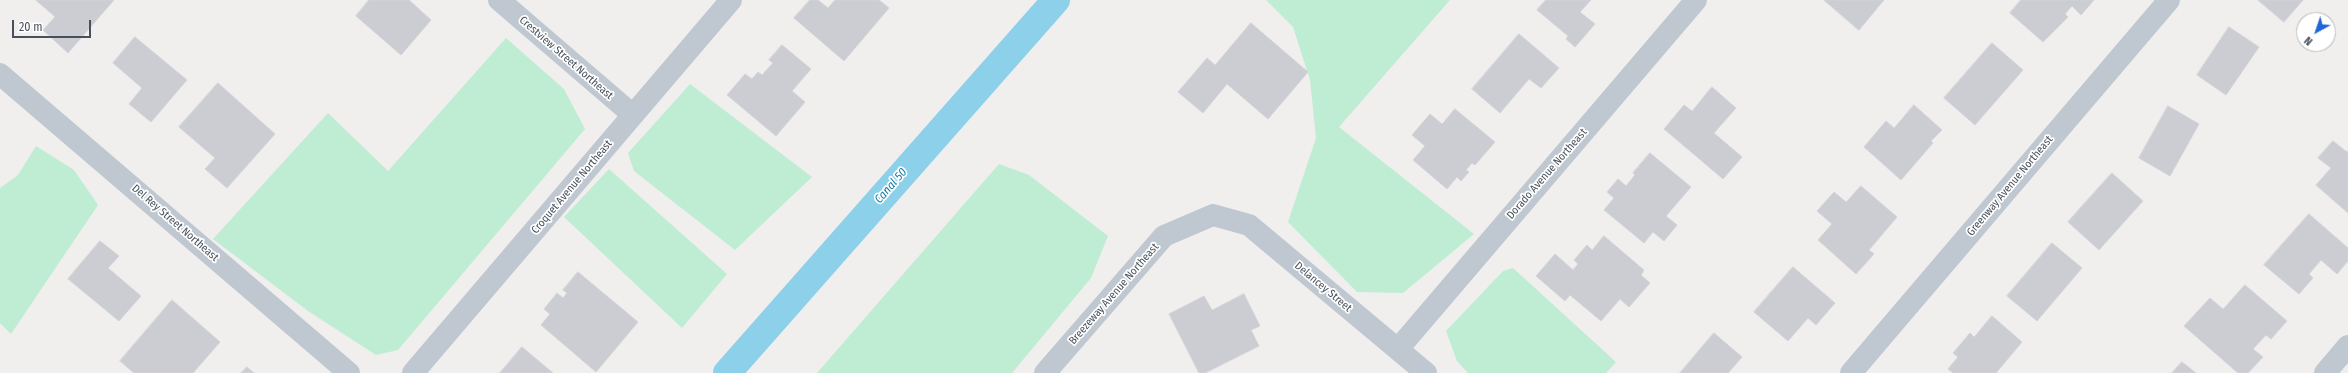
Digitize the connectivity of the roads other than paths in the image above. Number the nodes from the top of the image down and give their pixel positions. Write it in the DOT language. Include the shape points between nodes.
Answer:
graph roads {
  1 [pos="499,0"];
  2 [pos="731,0"];
  3 [pos="1696,0"];
  4 [pos="2169,0"];
  5 [pos="0,74"];
  6 [pos="633,115"];
  7 [pos="1213,215"];
  8 [pos="2348,346"];
  9 [pos="1398,349"];
  10 [pos="349,373"];
  11 [pos="413,373"];
  12 [pos="1045,373"];
  13 [pos="1426,373"];
  14 [pos="1851,373"];
  15 [pos="2325,373"];
  1 -- 6 [label="street, Crestview Street Northeast"];
  2 -- 6 [label="street, Croquet Avenue Northeast"];
  3 -- 9 [label="street, Dorado Avenue Northeast"];
  4 -- 14 [label="street, Greenway Avenue Northeast"];
  5 -- 10 [label="street, Del Rey Street Northeast"];
  6 -- 11 [label="street, Croquet Avenue Northeast"];
  7 -- 9 [label="street, Delancey Street" via="1249,225"];
  7 -- 12 [label="street, Breezeway Avenue Northeast" via="1164,236"];
  8 -- 15 [label="street"];
  9 -- 13 [label="street, Delancey Street"];
}
